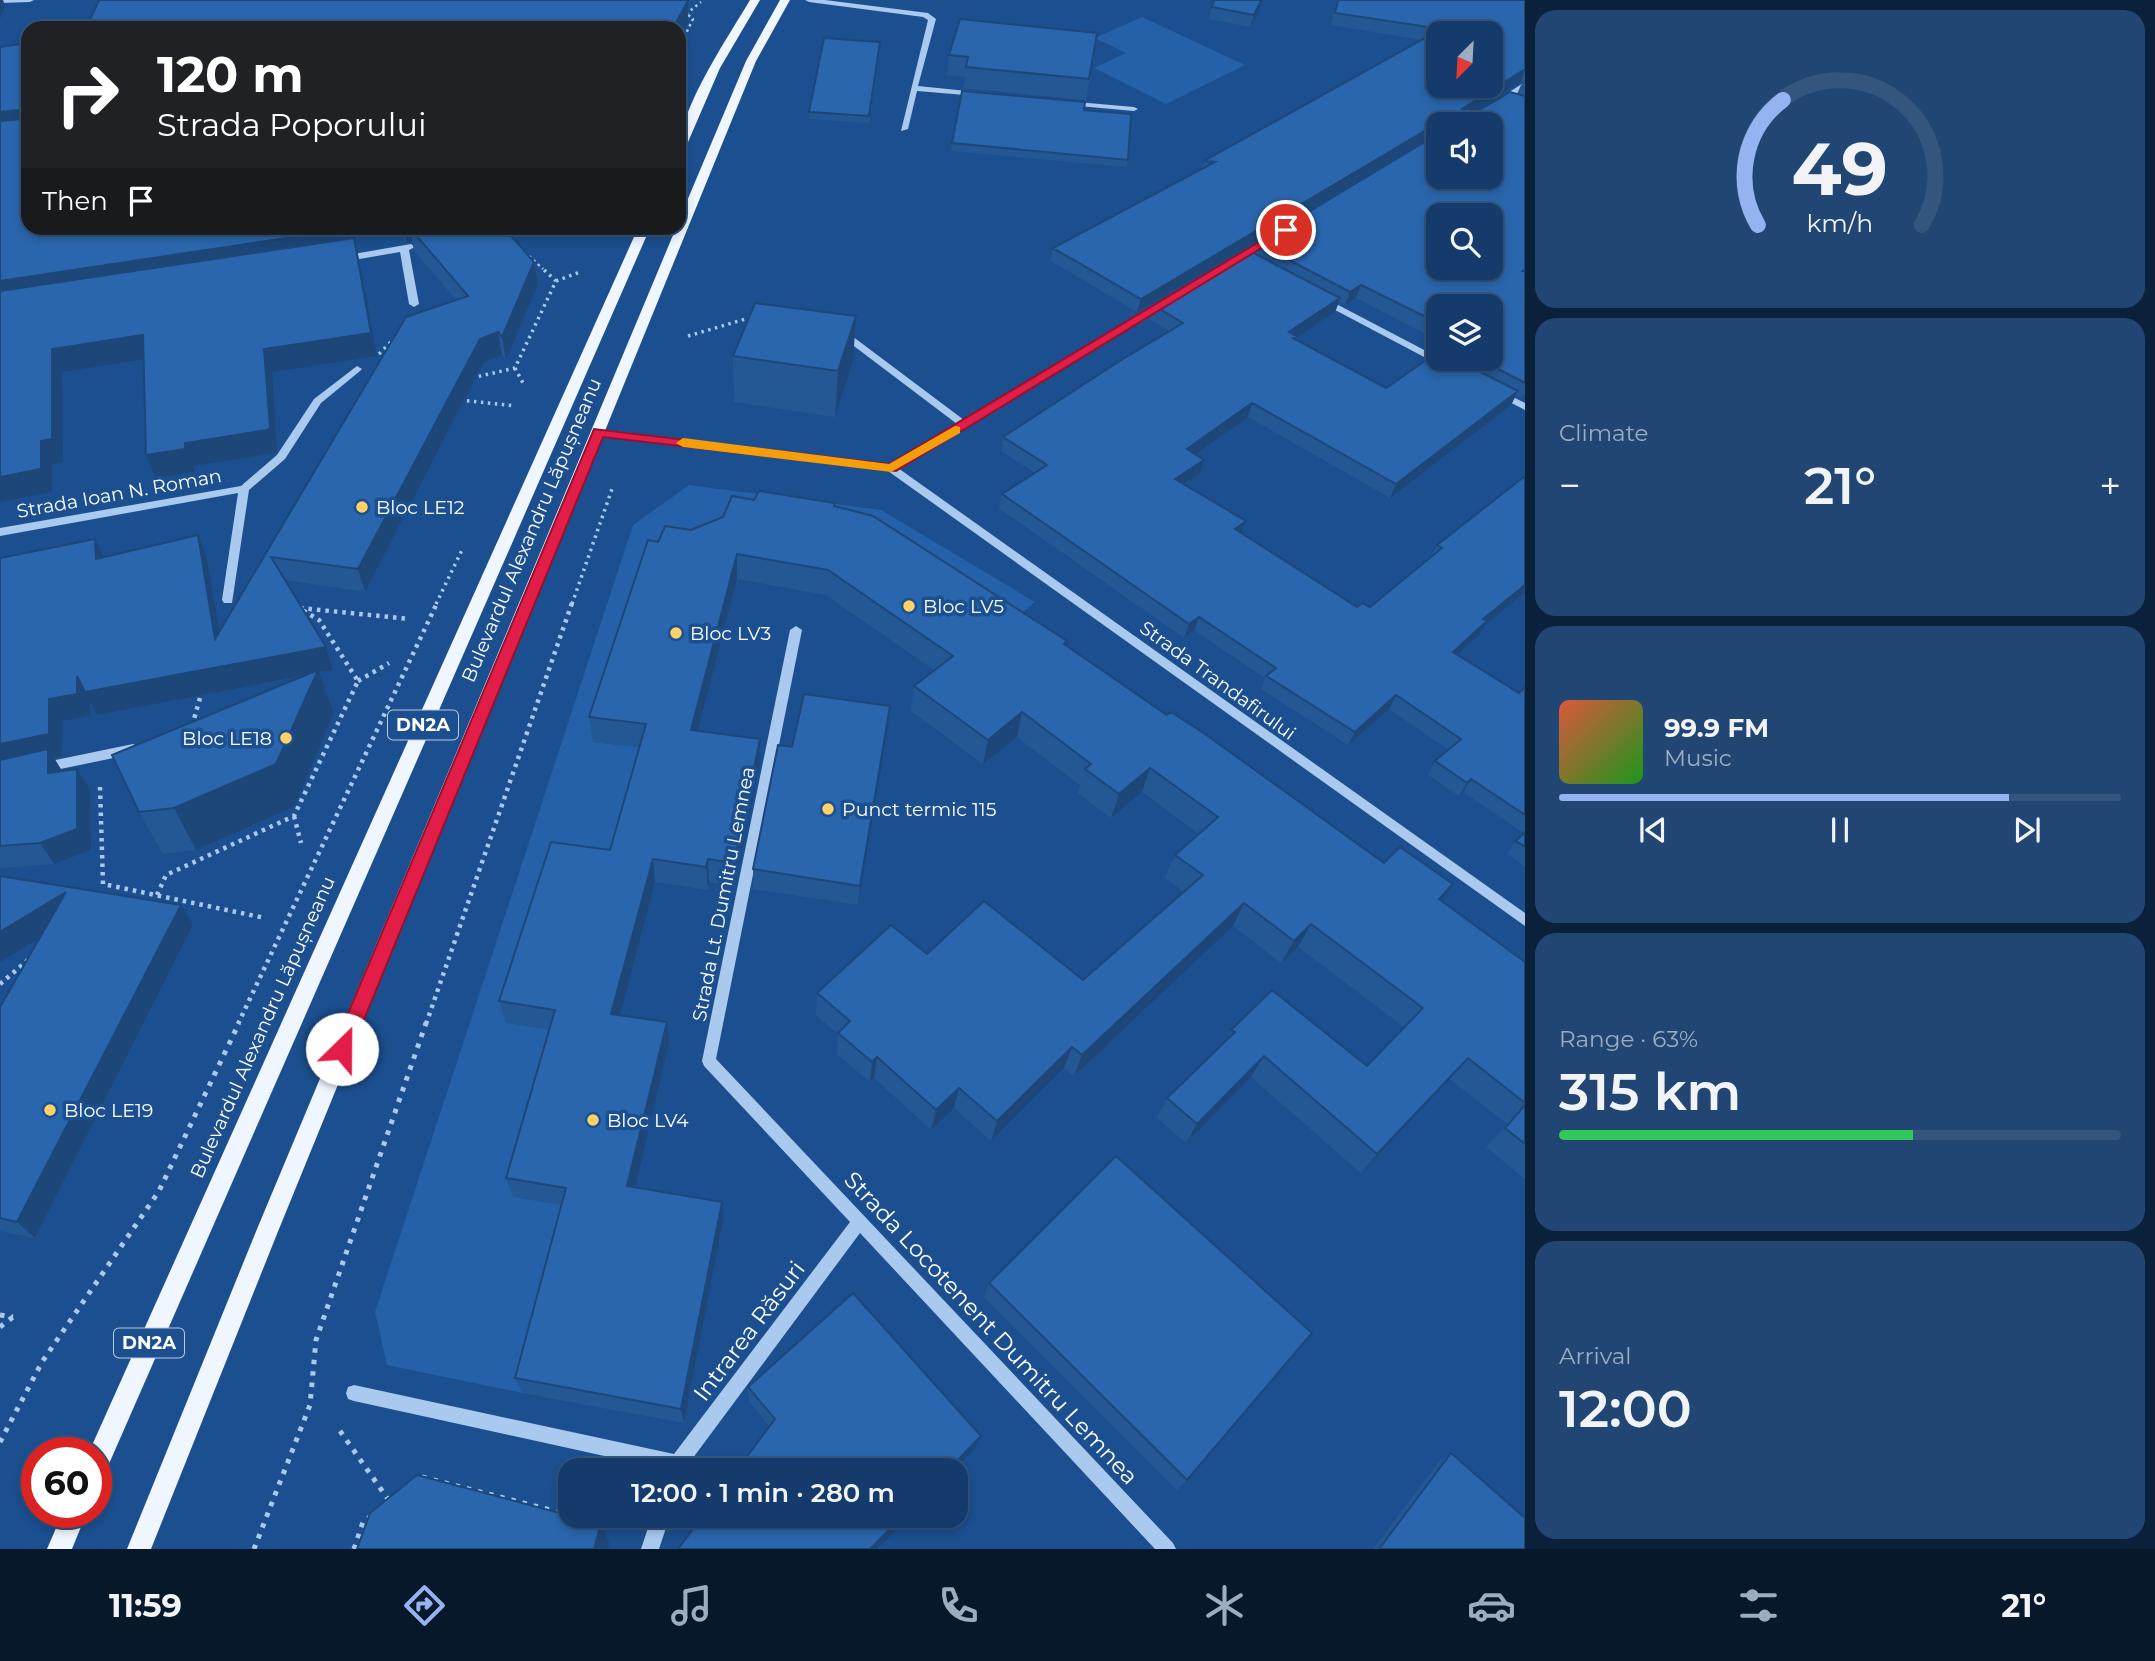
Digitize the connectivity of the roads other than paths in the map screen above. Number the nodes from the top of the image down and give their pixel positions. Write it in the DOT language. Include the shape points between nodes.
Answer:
graph roads {
  1 [pos="30,0"];
  2 [pos="755,0"];
  3 [pos="785,0"];
  4 [pos="809,0"];
  5 [pos="0,1"];
  6 [pos="1525,86"];
  7 [pos="914,88"];
  8 [pos="982,94"];
  9 [pos="1504,99"];
  10 [pos="1051,101"];
  11 [pos="1515,103"];
  12 [pos="1493,105"];
  13 [pos="1134,110"];
  14 [pos="904,129"];
  15 [pos="686,133"];
  16 [pos="686,219"];
  17 [pos="641,235"];
  18 [pos="679,235"];
  19 [pos="426,243"];
  20 [pos="404,249"];
  21 [pos="337,259"];
  22 [pos="1316,296"];
  23 [pos="1172,299"];
  24 [pos="414,304"];
  25 [pos="825,328"];
  26 [pos="1426,355"];
  27 [pos="356,369"];
  28 [pos="1488,388"];
  29 [pos="1525,407"];
  30 [pos="964,425"];
  31 [pos="598,432"];
  32 [pos="891,468"];
  33 [pos="244,489"];
  34 [pos="0,532"];
  35 [pos="228,600"];
  36 [pos="796,630"];
  37 [pos="140,747"];
  38 [pos="25,772"];
  39 [pos="1525,920"];
  40 [pos="782,1138"];
  41 [pos="860,1221"];
  42 [pos="354,1392"];
  43 [pos="108,1437"];
  44 [pos="638,1458"];
  45 [pos="684,1458"];
  46 [pos="68,1528"];
  47 [pos="59,1549"];
  48 [pos="139,1549"];
  49 [pos="1167,1549"];
  1 -- 5 [label="street"];
  2 -- 15 [label="main road" via="715,68"];
  3 -- 16 [label="main road, Bulevardul Alexandru Lăpușneanu / DN2A" via="751,61"];
  4 -- 7 [label="street" via="932,19"];
  6 -- 9 [label="street"];
  7 -- 8 [label="street"];
  7 -- 14 [label="street"];
  9 -- 11 [label="street"];
  9 -- 12 [label="street"];
  10 -- 13 [label="street"];
  17 -- 43 [label="main road, Bulevardul Alexandru Lăpușneanu / DN2A"];
  18 -- 31 [label="main road, Bulevardul Alexandru Lăpușneanu / DN2A"];
  19 -- 20 [label="street"];
  20 -- 21 [label="street"];
  20 -- 24 [label="street"];
  22 -- 26 [label="street"];
  23 -- 30 [label="street"];
  25 -- 30 [label="street" via="838,329"];
  27 -- 33 [label="street" via="317,401 281,457"];
  28 -- 29 [label="street"];
  30 -- 32 [label="street"];
  31 -- 32 [label="street"];
  31 -- 48 [label="main road, Bulevardul Alexandru Lăpușneanu / DN2A"];
  32 -- 39 [label="street, Strada Trandafirului"];
  33 -- 34 [label="street, Strada Ioan N. Roman"];
  33 -- 35 [label="street"];
  36 -- 40 [label="street, Strada Lt. Dumitru Lemnea" via="709,1060"];
  37 -- 38 [label="street"];
  40 -- 41 [label="street, Strada Locotenent Dumitru Lemnea"];
  41 -- 45 [label="street, Intrarea Răsuri"];
  41 -- 49 [label="street, Strada Locotenent Dumitru Lemnea"];
  42 -- 44 [label="street"];
  46 -- 47 [label="main road"];
}
